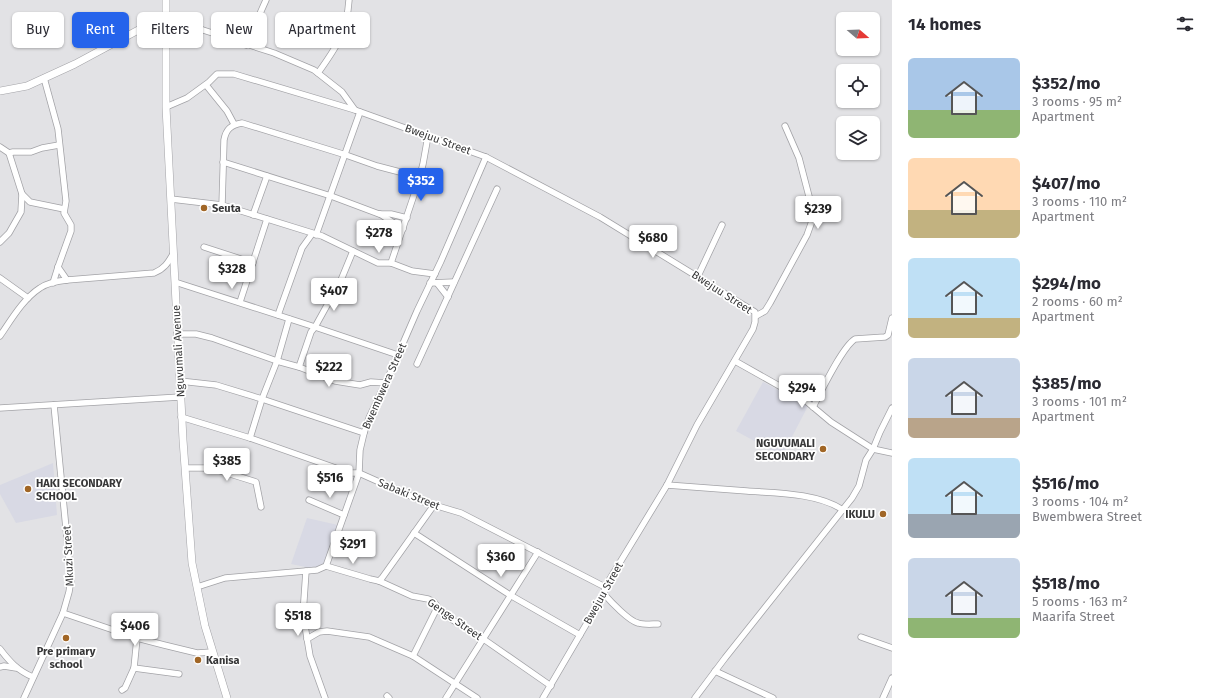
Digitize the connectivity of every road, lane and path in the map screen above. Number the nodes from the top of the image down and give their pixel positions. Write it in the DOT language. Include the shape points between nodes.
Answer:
graph roads {
  1 [pos="166,0"];
  2 [pos="266,0"];
  3 [pos="349,0"];
  4 [pos="166,12"];
  5 [pos="261,12"];
  6 [pos="137,31"];
  7 [pos="166,48"];
  8 [pos="256,48"];
  9 [pos="318,73"];
  10 [pos="44,78"];
  11 [pos="206,84"];
  12 [pos="0,91"];
  13 [pos="166,107"];
  14 [pos="358,111"];
  15 [pos="234,124"];
  16 [pos="785,126"];
  17 [pos="428,136"];
  18 [pos="60,145"];
  19 [pos="0,147"];
  20 [pos="9,153"];
  21 [pos="346,154"];
  22 [pos="486,157"];
  23 [pos="223,162"];
  24 [pos="267,176"];
  25 [pos="419,177"];
  26 [pos="497,189"];
  27 [pos="22,194"];
  28 [pos="331,196"];
  29 [pos="171,199"];
  30 [pos="222,205"];
  31 [pos="64,209"];
  32 [pos="379,214"];
  33 [pos="253,215"];
  34 [pos="407,218"];
  35 [pos="267,219"];
  36 [pos="722,225"];
  37 [pos="403,228"];
  38 [pos="314,234"];
  39 [pos="0,242"];
  40 [pos="204,247"];
  41 [pos="353,251"];
  42 [pos="174,253"];
  43 [pos="253,263"];
  44 [pos="391,263"];
  45 [pos="58,267"];
  46 [pos="435,274"];
  47 [pos="698,276"];
  48 [pos="0,278"];
  49 [pos="67,280"];
  50 [pos="175,282"];
  51 [pos="454,282"];
  52 [pos="53,283"];
  53 [pos="430,283"];
  54 [pos="437,283"];
  55 [pos="448,297"];
  56 [pos="28,298"];
  57 [pos="240,302"];
  58 [pos="278,316"];
  59 [pos="756,316"];
  60 [pos="892,318"];
  61 [pos="289,319"];
  62 [pos="315,327"];
  63 [pos="177,334"];
  64 [pos="0,336"];
  65 [pos="398,356"];
  66 [pos="277,361"];
  67 [pos="735,361"];
  68 [pos="417,364"];
  69 [pos="299,367"];
  70 [pos="180,381"];
  71 [pos="386,383"];
  72 [pos="180,398"];
  73 [pos="262,399"];
  74 [pos="54,405"];
  75 [pos="813,406"];
  76 [pos="0,408"];
  77 [pos="892,408"];
  78 [pos="181,417"];
  79 [pos="364,433"];
  80 [pos="250,438"];
  81 [pos="873,449"];
  82 [pos="892,453"];
  83 [pos="185,468"];
  84 [pos="359,473"];
  85 [pos="667,485"];
  86 [pos="309,500"];
  87 [pos="434,505"];
  88 [pos="261,507"];
  89 [pos="843,510"];
  90 [pos="344,515"];
  91 [pos="414,533"];
  92 [pos="538,552"];
  93 [pos="326,566"];
  94 [pos="306,571"];
  95 [pos="379,581"];
  96 [pos="197,586"];
  97 [pos="605,587"];
  98 [pos="604,594"];
  99 [pos="510,595"];
  100 [pos="437,608"];
  101 [pos="63,613"];
  102 [pos="658,624"];
  103 [pos="580,635"];
  104 [pos="861,637"];
  105 [pos="137,638"];
  106 [pos="482,638"];
  107 [pos="307,639"];
  108 [pos="892,648"];
  109 [pos="0,649"];
  110 [pos="212,652"];
  111 [pos="413,656"];
  112 [pos="0,667"];
  113 [pos="134,668"];
  114 [pos="18,669"];
  115 [pos="715,671"];
  116 [pos="179,674"];
  117 [pos="33,677"];
  118 [pos="892,678"];
  119 [pos="455,684"];
  120 [pos="551,686"];
  121 [pos="122,690"];
  122 [pos="24,698"];
  123 [pos="227,698"];
  124 [pos="325,698"];
  125 [pos="446,698"];
  126 [pos="477,698"];
  127 [pos="543,698"];
  128 [pos="696,698"];
  129 [pos="773,698"];
  130 [pos="883,698"];
  1 -- 4 [label="street, Nguvumali Avenue"];
  2 -- 5 [label="street"];
  3 -- 9 [label="street" via="346,25 336,49"];
  6 -- 10 [label="street" via="76,64"];
  7 -- 13 [label="street, Nguvumali Avenue"];
  8 -- 9 [label="street"];
  9 -- 14 [label="street" via="342,92"];
  10 -- 12 [label="street" via="27,86"];
  10 -- 18 [label="street"];
  11 -- 13 [label="street, Bwejuu Street" via="183,100"];
  11 -- 14 [label="street, Bwejuu Street" via="217,74 234,74"];
  11 -- 15 [label="street"];
  13 -- 29 [label="street, Nguvumali Avenue"];
  14 -- 17 [label="street, Bwejuu Street"];
  14 -- 21 [label="street"];
  15 -- 21 [label="street" via="242,123"];
  15 -- 23 [label="street" via="226,132"];
  16 -- 59 [label="street" via="799,158 811,204 812,221 770,304 765,311"];
  17 -- 22 [label="street, Bwejuu Street"];
  17 -- 25 [label="street"];
  18 -- 20 [label="street" via="31,152"];
  18 -- 31 [label="street" via="66,201"];
  19 -- 20 [label="street"];
  20 -- 27 [label="street"];
  21 -- 25 [label="street" via="377,166"];
  21 -- 28 [label="street"];
  22 -- 46 [label="street, Bwembwera Street"];
  22 -- 47 [label="street, Bwejuu Street" via="600,217"];
  23 -- 24 [label="street"];
  23 -- 30 [label="street"];
  24 -- 28 [label="street"];
  24 -- 33 [label="street"];
  25 -- 34 [label="street"];
  26 -- 51 [label="street"];
  27 -- 31 [label="street" via="30,202"];
  27 -- 39 [label="street" via="21,212 9,233"];
  28 -- 32 [label="street"];
  28 -- 38 [label="street"];
  29 -- 30 [label="street"];
  29 -- 42 [label="street, Nguvumali Avenue"];
  30 -- 33 [label="street"];
  31 -- 45 [label="street" via="71,232"];
  32 -- 34 [label="street"];
  32 -- 37 [label="street"];
  33 -- 35 [label="street"];
  34 -- 37 [label="street"];
  35 -- 38 [label="street"];
  35 -- 43 [label="street"];
  36 -- 47 [label="street"];
  37 -- 44 [label="street"];
  38 -- 41 [label="street"];
  38 -- 58 [label="street" via="302,248"];
  40 -- 43 [label="street"];
  41 -- 44 [label="street" via="378,263"];
  41 -- 62 [label="street" via="341,280"];
  42 -- 49 [label="street" via="168,263 154,273"];
  42 -- 50 [label="street, Nguvumali Avenue"];
  43 -- 57 [label="street"];
  44 -- 46 [label="street" via="412,271"];
  45 -- 49 [label="street"];
  45 -- 52 [label="street"];
  46 -- 53 [label="street, Bwembwera Street"];
  47 -- 59 [label="street, Bwejuu Street" via="751,309"];
  48 -- 56 [label="street"];
  49 -- 52 [label="street"];
  50 -- 57 [label="street"];
  50 -- 63 [label="street, Nguvumali Avenue"];
  51 -- 54 [label="street"];
  51 -- 55 [label="street"];
  52 -- 56 [label="street" via="40,287"];
  53 -- 54 [label="street"];
  53 -- 65 [label="street, Bwembwera Street"];
  54 -- 55 [label="street"];
  55 -- 68 [label="street"];
  56 -- 64 [label="street"];
  57 -- 58 [label="street"];
  58 -- 61 [label="street"];
  59 -- 67 [label="street, Bwejuu Street" via="753,329"];
  60 -- 75 [label="street" via="888,335 885,337 855,339 851,342"];
  61 -- 62 [label="street"];
  61 -- 66 [label="street"];
  62 -- 65 [label="street"];
  62 -- 69 [label="street"];
  63 -- 66 [label="street" via="196,334 212,338"];
  63 -- 70 [label="street, Nguvumali Avenue"];
  65 -- 71 [label="street, Bwembwera Street"];
  66 -- 69 [label="street"];
  66 -- 73 [label="street"];
  67 -- 75 [label="street"];
  67 -- 85 [label="street, Bwejuu Street" via="697,425"];
  69 -- 71 [label="street" via="335,381 360,385 371,382"];
  70 -- 72 [label="street, Nguvumali Avenue"];
  70 -- 73 [label="street" via="216,385"];
  71 -- 79 [label="street, Bwembwera Street"];
  72 -- 74 [label="street"];
  72 -- 78 [label="street, Nguvumali Avenue"];
  73 -- 79 [label="street"];
  73 -- 80 [label="street"];
  74 -- 76 [label="street"];
  74 -- 101 [label="street, Mkuzi Street" via="71,580"];
  75 -- 81 [label="street" via="831,422"];
  77 -- 81 [label="street"];
  78 -- 80 [label="street, Sabaki Street"];
  78 -- 83 [label="street, Nguvumali Avenue"];
  79 -- 84 [label="street, Bwembwera Street"];
  80 -- 84 [label="street, Sabaki Street" via="350,473"];
  81 -- 82 [label="street"];
  81 -- 89 [label="street" via="866,460 859,486"];
  83 -- 88 [label="street" via="210,468 256,482"];
  83 -- 96 [label="street, Nguvumali Avenue" via="192,563"];
  84 -- 87 [label="street, Sabaki Street"];
  84 -- 90 [label="street, Bwembwera Street"];
  85 -- 89 [label="street" via="813,498 830,502"];
  85 -- 97 [label="street, Bwejuu Street"];
  86 -- 90 [label="street"];
  87 -- 91 [label="street"];
  87 -- 92 [label="street, Sabaki Street" via="461,513"];
  89 -- 115 [label="street"];
  90 -- 93 [label="street, Bwembwera Street"];
  91 -- 95 [label="street"];
  91 -- 99 [label="street"];
  92 -- 97 [label="street, Sabaki Street"];
  92 -- 99 [label="street"];
  93 -- 94 [label="street"];
  93 -- 95 [label="street, Genge Street"];
  94 -- 96 [label="street" via="225,578"];
  94 -- 107 [label="street" via="303,614"];
  95 -- 100 [label="street, Genge Street" via="412,596 428,599 434,602"];
  96 -- 110 [label="street, Nguvumali Avenue"];
  97 -- 98 [label="street, Bwejuu Street"];
  98 -- 102 [label="street" via="634,622"];
  98 -- 103 [label="street, Bwejuu Street"];
  99 -- 103 [label="street"];
  99 -- 106 [label="street"];
  100 -- 106 [label="street, Genge Street"];
  100 -- 111 [label="street"];
  101 -- 105 [label="street"];
  101 -- 117 [label="street, Mkuzi Street"];
  103 -- 120 [label="street, Bwejuu Street"];
  104 -- 108 [label="street"];
  105 -- 110 [label="street" via="197,653"];
  105 -- 113 [label="street"];
  106 -- 119 [label="street"];
  106 -- 120 [label="street, Genge Street"];
  107 -- 111 [label="street" via="327,630 364,636"];
  107 -- 124 [label="street" via="310,656"];
  109 -- 114 [label="street"];
  110 -- 123 [label="street, Nguvumali Avenue"];
  111 -- 119 [label="street"];
  112 -- 114 [label="street"];
  113 -- 116 [label="street"];
  113 -- 121 [label="street"];
  114 -- 117 [label="street"];
  115 -- 128 [label="street"];
  115 -- 129 [label="street"];
  117 -- 122 [label="street, Mkuzi Street"];
  118 -- 130 [label="street"];
  119 -- 125 [label="street"];
  119 -- 126 [label="street"];
  120 -- 127 [label="street, Bwejuu Street"];
}
